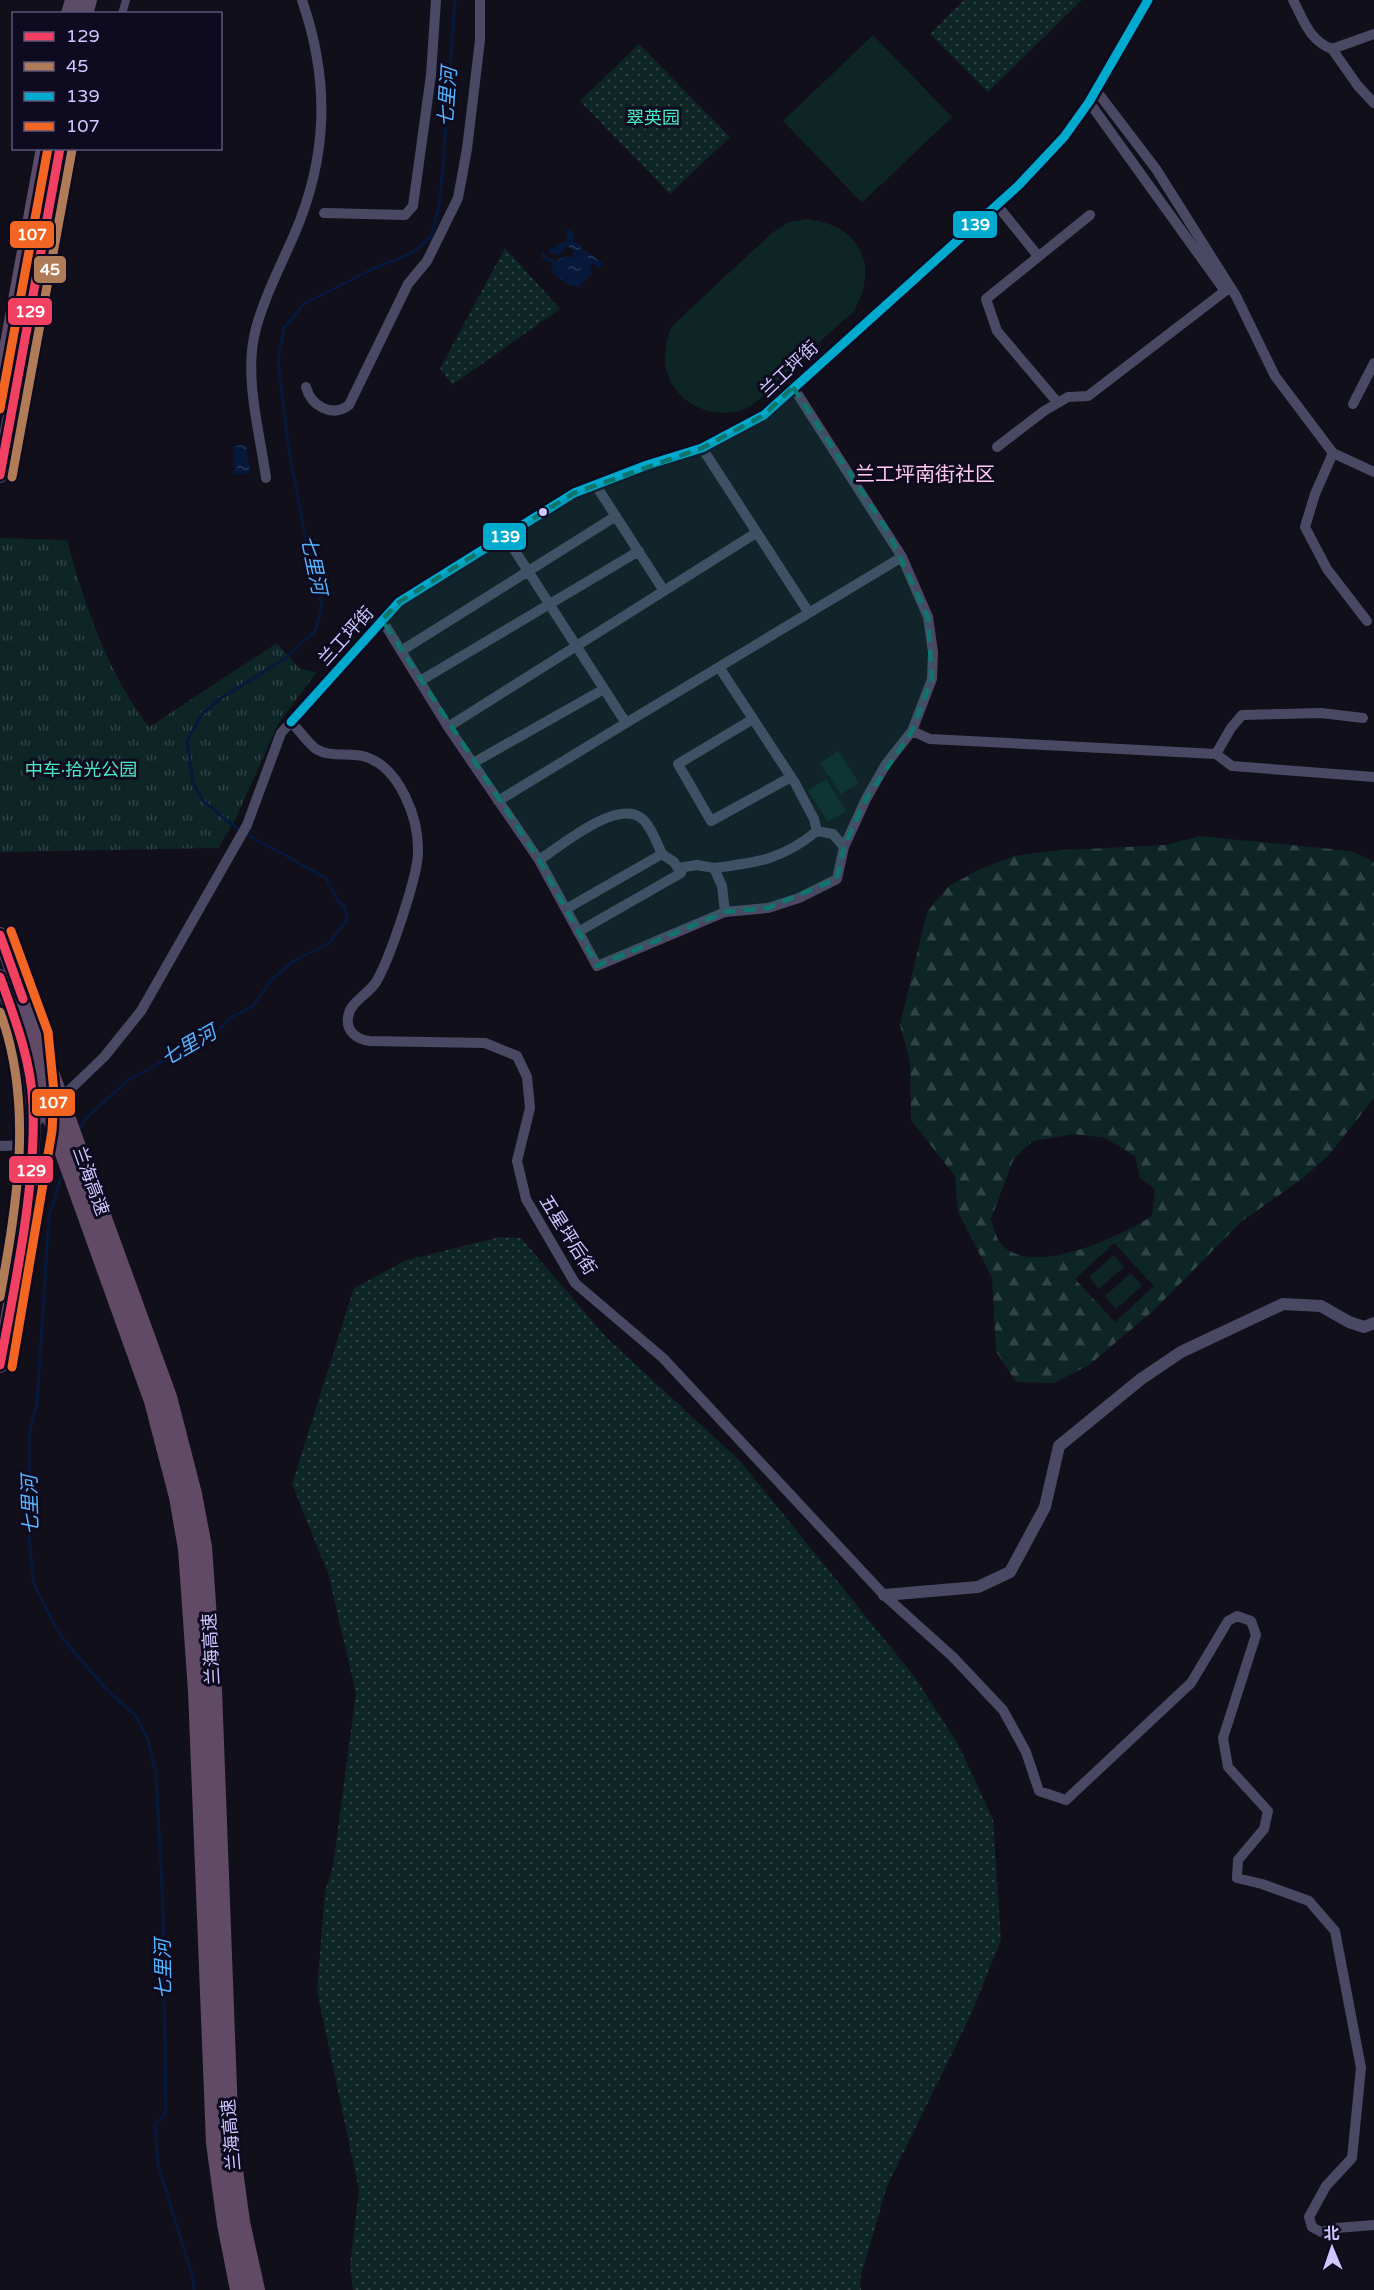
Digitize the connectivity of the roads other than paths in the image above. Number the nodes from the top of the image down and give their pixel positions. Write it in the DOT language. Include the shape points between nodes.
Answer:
graph roads {
  1 [pos="302,0"];
  2 [pos="436,0"];
  3 [pos="480,0"];
  4 [pos="1148,0"];
  5 [pos="1293,0"];
  6 [pos="1374,34"];
  7 [pos="1332,49"];
  8 [pos="1095,89"];
  9 [pos="1089,102"];
  10 [pos="1374,103"];
  11 [pos="44,150"];
  12 [pos="60,150"];
  13 [pos="997,205"];
  14 [pos="324,213"];
  15 [pos="1090,215"];
  16 [pos="1038,256"];
  17 [pos="1374,363"];
  18 [pos="0,387"];
  19 [pos="306,387"];
  20 [pos="793,387"];
  21 [pos="1058,403"];
  22 [pos="1353,404"];
  23 [pos="997,447"];
  24 [pos="702,448"];
  25 [pos="1333,453"];
  26 [pos="1374,472"];
  27 [pos="0,475"];
  28 [pos="266,478"];
  29 [pos="595,484"];
  30 [pos="616,516"];
  31 [pos="756,533"];
  32 [pos="506,537"];
  33 [pos="639,550"];
  34 [pos="902,557"];
  35 [pos="527,570"];
  36 [pos="664,591"];
  37 [pos="549,604"];
  38 [pos="809,613"];
  39 [pos="382,620"];
  40 [pos="1367,621"];
  41 [pos="574,647"];
  42 [pos="401,651"];
  43 [pos="719,667"];
  44 [pos="420,681"];
  45 [pos="604,689"];
  46 [pos="1363,718"];
  47 [pos="753,719"];
  48 [pos="291,722"];
  49 [pos="626,723"];
  50 [pos="448,727"];
  51 [pos="912,731"];
  52 [pos="1216,754"];
  53 [pos="473,763"];
  54 [pos="791,777"];
  55 [pos="1374,777"];
  56 [pos="498,801"];
  57 [pos="817,831"];
  58 [pos="844,847"];
  59 [pos="662,854"];
  60 [pos="539,860"];
  61 [pos="678,868"];
  62 [pos="714,868"];
  63 [pos="566,909"];
  64 [pos="725,912"];
  65 [pos="578,932"];
  66 [pos="0,935"];
  67 [pos="0,977"];
  68 [pos="29,1036"];
  69 [pos="45,1108"];
  70 [pos="32,1145"];
  71 [pos="0,1146"];
  72 [pos="26,1205"];
  73 [pos="1374,1323"];
  74 [pos="0,1365"];
  75 [pos="884,1596"];
  76 [pos="1374,2225"];
  77 [pos="239,2290"];
  78 [pos="256,2290"];
  1 -- 28 [label="street" via="315,41 322,84 322,134 307,203 254,336 254,381"];
  2 -- 14 [label="street" via="431,75 413,206 405,214"];
  3 -- 19 [label="street" via="480,40 458,198 428,261 408,284 349,405 337,410 321,408 309,397"];
  4 -- 8 [label="street, 兰工坪街"];
  5 -- 7 [label="street" via="1312,38"];
  6 -- 7 [label="street"];
  7 -- 10 [label="street"];
  8 -- 9 [label="street, 兰工坪街"];
  8 -- 25 [label="street" via="1156,169 1236,296 1275,376"];
  9 -- 13 [label="street, 兰工坪街" via="1064,137"];
  9 -- 21 [label="street" via="1225,291 1088,396 1068,397"];
  11 -- 18 [label="highway"];
  12 -- 27 [label="highway"];
  13 -- 16 [label="street"];
  13 -- 20 [label="street, 兰工坪街"];
  15 -- 16 [label="street"];
  16 -- 21 [label="street" via="986,299 997,331"];
  17 -- 22 [label="street"];
  20 -- 24 [label="street, 兰工坪街" via="764,415"];
  20 -- 34 [label="street"];
  21 -- 23 [label="street"];
  24 -- 29 [label="street, 兰工坪街"];
  24 -- 31 [label="street"];
  25 -- 26 [label="street"];
  25 -- 40 [label="street" via="1305,527 1327,569"];
  29 -- 30 [label="street"];
  29 -- 32 [label="street, 兰工坪街" via="574,493"];
  30 -- 33 [label="street"];
  30 -- 35 [label="street"];
  31 -- 36 [label="street"];
  31 -- 38 [label="street"];
  32 -- 35 [label="street"];
  32 -- 39 [label="street, 兰工坪街" via="399,602"];
  33 -- 36 [label="street"];
  33 -- 37 [label="street"];
  34 -- 38 [label="street"];
  34 -- 51 [label="street" via="927,617 933,652 932,679"];
  35 -- 37 [label="street"];
  35 -- 42 [label="street"];
  36 -- 41 [label="street"];
  37 -- 41 [label="street"];
  37 -- 44 [label="street"];
  38 -- 43 [label="street"];
  39 -- 42 [label="street"];
  39 -- 48 [label="street, 兰工坪街"];
  41 -- 45 [label="street"];
  41 -- 50 [label="street"];
  42 -- 44 [label="street"];
  43 -- 47 [label="street"];
  43 -- 49 [label="street"];
  44 -- 50 [label="street"];
  45 -- 49 [label="street"];
  45 -- 53 [label="street"];
  46 -- 52 [label="street" via="1321,712 1242,715"];
  47 -- 54 [label="street"];
  47 -- 54 [label="street" via="678,764 711,821"];
  48 -- 69 [label="street, 兰工坪街" via="281,733 247,825 141,1011 104,1057"];
  48 -- 75 [label="street, 五星坪后街" via="315,748 325,753 367,757 384,768 408,803 416,829 418,854 389,959 374,985 350,1011 351,1032 370,1041 485,1043 517,1056 527,1077 530,1108 517,1161 526,1199 575,1283 663,1358"];
  49 -- 56 [label="street"];
  50 -- 53 [label="street"];
  51 -- 52 [label="street" via="930,739"];
  51 -- 58 [label="street" via="871,790"];
  52 -- 55 [label="street" via="1232,766"];
  53 -- 56 [label="street"];
  54 -- 57 [label="street"];
  56 -- 60 [label="street"];
  57 -- 58 [label="street" via="832,834"];
  57 -- 62 [label="street" via="777,858"];
  58 -- 64 [label="street" via="837,879 827,886 768,908"];
  59 -- 60 [label="street" via="643,819 631,812 612,814"];
  59 -- 61 [label="street"];
  59 -- 63 [label="street"];
  60 -- 63 [label="street"];
  61 -- 62 [label="street"];
  61 -- 65 [label="street" via="681,873"];
  62 -- 64 [label="street" via="722,886"];
  63 -- 65 [label="street"];
  64 -- 65 [label="street" via="597,966"];
  66 -- 68 [label="highway"];
  67 -- 68 [label="highway"];
  68 -- 69 [label="highway, 兰海高速"];
  68 -- 69 [label="highway" via="33,1104"];
  69 -- 70 [label="highway"];
  69 -- 72 [label="highway"];
  69 -- 77 [label="highway, 兰海高速" via="58,1134 153,1401 187,1549 197,1680 215,2143 225,2224"];
  69 -- 78 [label="highway, 兰海高速" via="68,1118 76,1139 168,1397 203,1547 213,1690 230,2141 241,2222"];
  70 -- 71 [label="street"];
  70 -- 72 [label="highway"];
  72 -- 74 [label="highway"];
  73 -- 75 [label="street" via="1364,1327 1321,1306 1283,1304 1181,1352 1141,1379 1059,1446 1045,1507 1010,1572 978,1587"];
  75 -- 76 [label="street" via="953,1657 1003,1710 1026,1752 1039,1791 1066,1800 1191,1683 1228,1621 1237,1616 1251,1621 1256,1635 1223,1738 1228,1767 1268,1811 1264,1829 1238,1860 1237,1878 1309,1901 1335,1931 1361,2068 1352,2158 1326,2186 1309,2217 1312,2227 1322,2232"];
}
